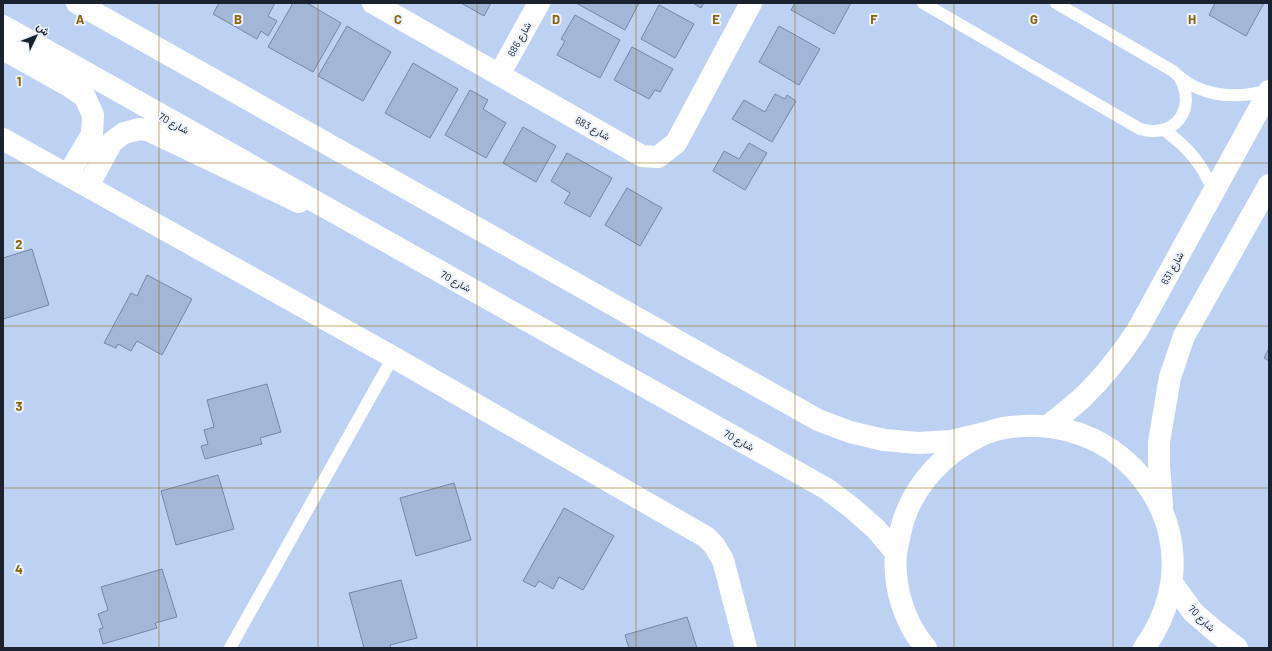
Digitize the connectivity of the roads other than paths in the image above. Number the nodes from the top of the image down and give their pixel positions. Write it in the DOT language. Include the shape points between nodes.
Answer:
graph roads {
  1 [pos="77,3"];
  2 [pos="373,3"];
  3 [pos="539,3"];
  4 [pos="751,3"];
  5 [pos="923,3"];
  6 [pos="1056,3"];
  7 [pos="3,26"];
  8 [pos="3,49"];
  9 [pos="499,76"];
  10 [pos="1180,78"];
  11 [pos="1269,91"];
  12 [pos="1164,130"];
  13 [pos="3,138"];
  14 [pos="68,175"];
  15 [pos="1269,185"];
  16 [pos="88,186"];
  17 [pos="1214,192"];
  18 [pos="346,220"];
  19 [pos="393,357"];
  20 [pos="1048,426"];
  21 [pos="985,433"];
  22 [pos="1163,514"];
  23 [pos="896,553"];
  24 [pos="1172,583"];
  25 [pos="908,619"];
  26 [pos="230,648"];
  27 [pos="746,648"];
  28 [pos="910,648"];
  29 [pos="926,648"];
  30 [pos="1144,648"];
  31 [pos="1237,648"];
  1 -- 21 [label="main road" via="818,420 850,432 884,440 952,441"];
  2 -- 9 [label="main road, شارع 683"];
  3 -- 9 [label="main road, شارع 686"];
  4 -- 9 [label="main road, شارع 683" via="676,143 658,157 642,156"];
  5 -- 12 [label="lane" via="1140,129"];
  6 -- 10 [label="lane" via="1173,71"];
  7 -- 18 [label="main road, شارع 70"];
  8 -- 14 [label="main road" via="85,97 93,115 92,134"];
  10 -- 11 [label="lane" via="1204,90 1225,95 1240,96"];
  10 -- 12 [label="lane" via="1184,86 1186,105 1178,121"];
  11 -- 17 [label="main road, شارع 631"];
  12 -- 17 [label="lane" via="1177,139 1195,158"];
  13 -- 14 [label="main road"];
  14 -- 16 [label="main road"];
  15 -- 22 [label="main road" via="1184,336 1170,377 1159,442"];
  16 -- 18 [label="main road" via="112,142 124,133 148,130 298,202"];
  16 -- 19 [label="main road"];
  17 -- 20 [label="main road, شارع 631" via="1138,331 1122,354 1082,398"];
  18 -- 23 [label="main road, شارع 70" via="827,489 876,529"];
  19 -- 26 [label="lane"];
  19 -- 27 [label="main road" via="706,536 723,560"];
  20 -- 21 [label="main road" via="1016,427"];
  20 -- 22 [label="main road" via="1090,437 1115,452 1141,476 1154,494"];
  21 -- 23 [label="main road" via="941,461 924,481 910,503 901,527"];
  22 -- 24 [label="main road" via="1170,536 1173,559"];
  23 -- 25 [label="main road" via="899,590"];
  24 -- 30 [label="main road" via="1165,612"];
  24 -- 31 [label="main road, شارع 70" via="1193,612"];
  25 -- 28 [label="main road"];
  25 -- 29 [label="main road"];
}
